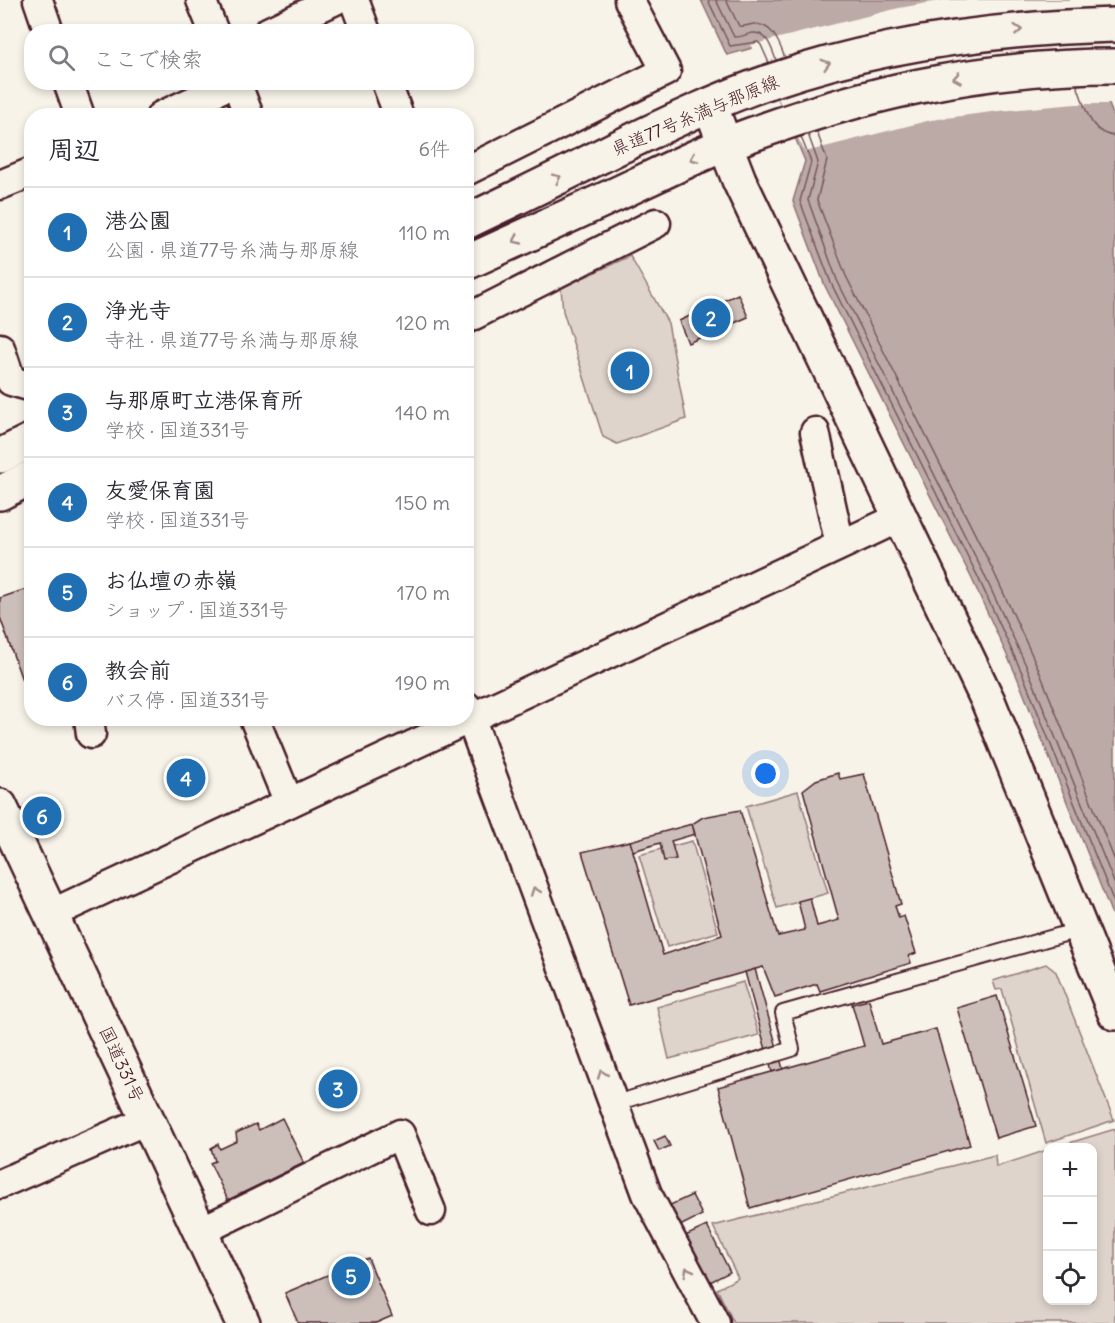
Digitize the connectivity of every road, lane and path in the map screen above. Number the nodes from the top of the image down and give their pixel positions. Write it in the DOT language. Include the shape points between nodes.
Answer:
graph roads {
  1 [pos="38,0"];
  2 [pos="201,0"];
  3 [pos="335,0"];
  4 [pos="354,0"];
  5 [pos="628,0"];
  6 [pos="46,24"];
  7 [pos="211,24"];
  8 [pos="285,24"];
  9 [pos="363,24"];
  10 [pos="1099,25"];
  11 [pos="1107,66"];
  12 [pos="71,90"];
  13 [pos="217,90"];
  14 [pos="238,90"];
  15 [pos="389,90"];
  16 [pos="710,105"];
  17 [pos="77,108"];
  18 [pos="178,108"];
  19 [pos="246,108"];
  20 [pos="396,108"];
  21 [pos="725,145"];
  22 [pos="474,167"];
  23 [pos="24,175"];
  24 [pos="0,185"];
  25 [pos="474,218"];
  26 [pos="656,223"];
  27 [pos="474,259"];
  28 [pos="474,315"];
  29 [pos="0,348"];
  30 [pos="24,385"];
  31 [pos="815,432"];
  32 [pos="24,444"];
  33 [pos="0,456"];
  34 [pos="24,481"];
  35 [pos="0,493"];
  36 [pos="901,517"];
  37 [pos="840,545"];
  38 [pos="474,710"];
  39 [pos="257,726"];
  40 [pos="441,726"];
  41 [pos="474,726"];
  42 [pos="289,803"];
  43 [pos="0,806"];
  44 [pos="51,914"];
  45 [pos="1082,929"];
  46 [pos="1115,1014"];
  47 [pos="613,1104"];
  48 [pos="149,1119"];
  49 [pos="0,1184"];
  50 [pos="430,1211"];
  51 [pos="201,1232"];
  52 [pos="243,1323"];
  53 [pos="715,1323"];
  1 -- 6 [label="street"];
  2 -- 7 [label="street"];
  3 -- 8 [label="street"];
  4 -- 9 [label="street"];
  5 -- 22 [label="street" via="666,71"];
  16 -- 10 [label="main road, 県道77号糸満与那原線, one-way" via="770,81 886,49 1001,31"];
  11 -- 21 [label="main road, one-way" via="1014,71 927,83 843,104"];
  12 -- 17 [label="street"];
  13 -- 18 [label="street"];
  14 -- 19 [label="street"];
  15 -- 20 [label="street"];
  16 -- 21 [label="main road"];
  25 -- 16 [label="main road, 県道77号糸満与那原線, one-way"];
  21 -- 27 [label="main road, one-way"];
  21 -- 36 [label="main road"];
  23 -- 24 [label="street"];
  26 -- 28 [label="street"];
  29 -- 30 [label="street" via="11,381"];
  31 -- 37 [label="street"];
  32 -- 33 [label="main road"];
  34 -- 35 [label="main road"];
  36 -- 37 [label="street"];
  36 -- 45 [label="main road" via="988,701"];
  37 -- 38 [label="street"];
  39 -- 42 [label="street"];
  40 -- 42 [label="street"];
  47 -- 41 [label="street, one-way"];
  42 -- 44 [label="street"];
  43 -- 44 [label="main road, 国道331号"];
  44 -- 48 [label="main road, 国道331号"];
  45 -- 46 [label="main road"];
  45 -- 47 [label="lane" via="783,1012 792,1049"];
  53 -- 47 [label="street, one-way" via="647,1194"];
  48 -- 49 [label="street"];
  48 -- 51 [label="main road, 国道331号"];
  50 -- 51 [label="street" via="400,1134"];
  51 -- 52 [label="main road, 国道331号"];
}
